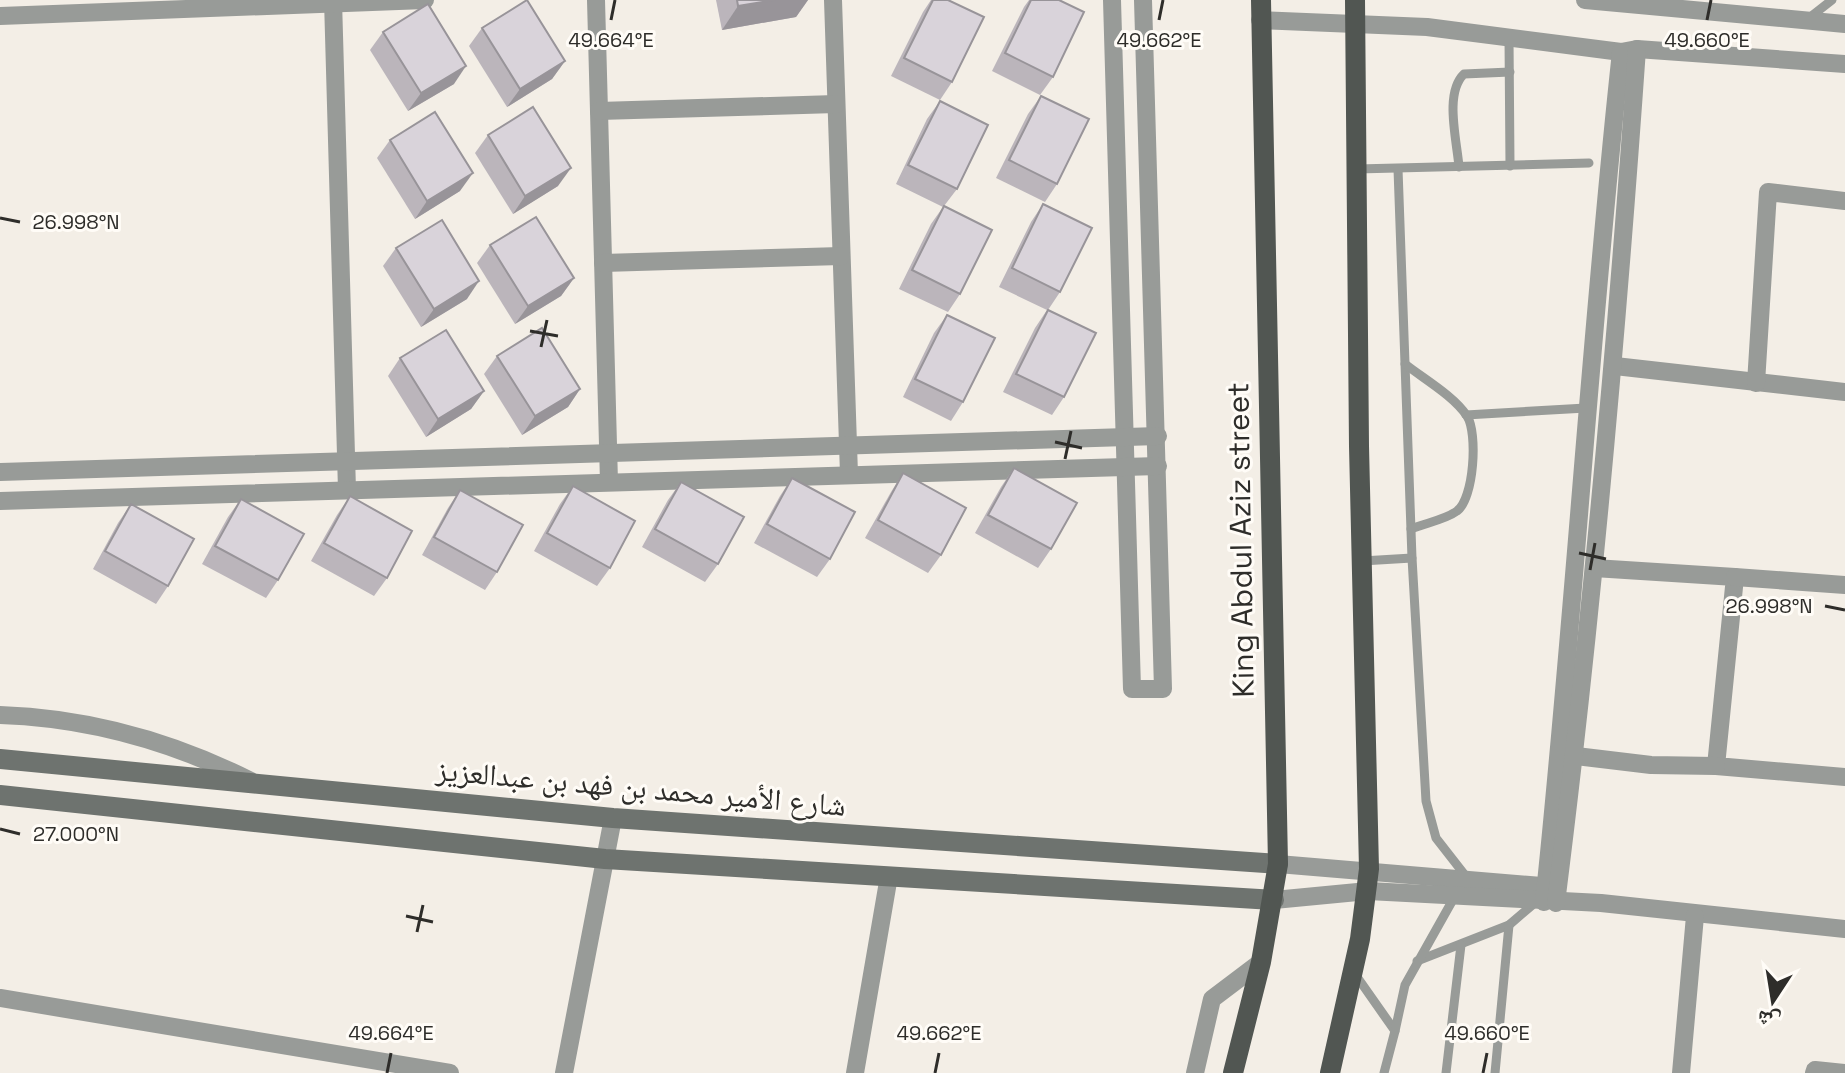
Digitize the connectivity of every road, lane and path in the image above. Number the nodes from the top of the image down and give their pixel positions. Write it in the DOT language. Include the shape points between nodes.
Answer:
graph roads {
  1 [pos="425,0"];
  2 [pos="596,0"];
  3 [pos="833,0"];
  4 [pos="1112,0"];
  5 [pos="1143,0"];
  6 [pos="1355,0"];
  7 [pos="1585,0"];
  8 [pos="1832,0"];
  9 [pos="333,2"];
  10 [pos="1261,10"];
  11 [pos="0,16"];
  12 [pos="1806,20"];
  13 [pos="1356,24"];
  14 [pos="1845,24"];
  15 [pos="1509,38"];
  16 [pos="1629,50"];
  17 [pos="1845,64"];
  18 [pos="1510,72"];
  19 [pos="836,104"];
  20 [pos="599,111"];
  21 [pos="1589,163"];
  22 [pos="1510,166"];
  23 [pos="1459,167"];
  24 [pos="1357,169"];
  25 [pos="1398,169"];
  26 [pos="1845,201"];
  27 [pos="841,256"];
  28 [pos="603,263"];
  29 [pos="1405,364"];
  30 [pos="1615,366"];
  31 [pos="1756,383"];
  32 [pos="1845,392"];
  33 [pos="1586,408"];
  34 [pos="1466,415"];
  35 [pos="1158,436"];
  36 [pos="1126,437"];
  37 [pos="848,446"];
  38 [pos="609,453"];
  39 [pos="346,462"];
  40 [pos="1127,465"];
  41 [pos="1158,466"];
  42 [pos="0,472"];
  43 [pos="849,474"];
  44 [pos="609,482"];
  45 [pos="347,490"];
  46 [pos="0,501"];
  47 [pos="1411,529"];
  48 [pos="1412,558"];
  49 [pos="1362,561"];
  50 [pos="1594,568"];
  51 [pos="1735,577"];
  52 [pos="1845,585"];
  53 [pos="0,715"];
  54 [pos="1576,756"];
  55 [pos="0,759"];
  56 [pos="1716,766"];
  57 [pos="1845,777"];
  58 [pos="257,784"];
  59 [pos="0,795"];
  60 [pos="613,818"];
  61 [pos="605,859"];
  62 [pos="1278,864"];
  63 [pos="1369,869"];
  64 [pos="889,876"];
  65 [pos="1468,879"];
  66 [pos="1368,891"];
  67 [pos="1455,896"];
  68 [pos="1548,896"];
  69 [pos="1274,900"];
  70 [pos="1695,916"];
  71 [pos="1509,925"];
  72 [pos="1845,929"];
  73 [pos="1461,945"];
  74 [pos="1417,961"];
  75 [pos="1261,962"];
  76 [pos="1353,972"];
  77 [pos="0,998"];
  78 [pos="1395,1031"];
  79 [pos="450,1073"];
  80 [pos="564,1073"];
  81 [pos="855,1073"];
  82 [pos="1195,1073"];
  83 [pos="1233,1073"];
  84 [pos="1330,1073"];
  85 [pos="1384,1073"];
  86 [pos="1446,1073"];
  87 [pos="1495,1073"];
  88 [pos="1681,1073"];
  89 [pos="1814,1073"];
  90 [pos="1845,1073"];
  1 -- 9 [label="street"];
  2 -- 20 [label="street"];
  3 -- 19 [label="street"];
  4 -- 36 [label="street"];
  5 -- 35 [label="street"];
  6 -- 13 [label="main road"];
  7 -- 12 [label="street"];
  8 -- 12 [label="lane"];
  9 -- 11 [label="street"];
  9 -- 39 [label="street"];
  10 -- 13 [label="street"];
  10 -- 62 [label="main road, King Abdul Aziz street"];
  12 -- 14 [label="street"];
  13 -- 15 [label="street"];
  13 -- 24 [label="main road"];
  15 -- 16 [label="street"];
  15 -- 18 [label="lane"];
  16 -- 17 [label="street"];
  16 -- 30 [label="street"];
  16 -- 33 [label="street"];
  18 -- 22 [label="lane"];
  18 -- 23 [label="lane" via="1464,74 1457,81"];
  19 -- 20 [label="street"];
  19 -- 27 [label="street"];
  20 -- 28 [label="street"];
  21 -- 22 [label="lane"];
  22 -- 23 [label="lane"];
  23 -- 25 [label="lane"];
  24 -- 25 [label="lane"];
  24 -- 49 [label="main road"];
  25 -- 29 [label="lane"];
  26 -- 31 [label="street" via="1768,192"];
  27 -- 28 [label="street"];
  27 -- 37 [label="street"];
  28 -- 38 [label="street"];
  29 -- 34 [label="lane"];
  29 -- 47 [label="lane"];
  30 -- 31 [label="street"];
  30 -- 50 [label="street"];
  31 -- 32 [label="street"];
  33 -- 34 [label="lane"];
  33 -- 68 [label="street"];
  34 -- 47 [label="lane" via="1472,439 1464,505"];
  35 -- 36 [label="street"];
  35 -- 41 [label="street"];
  36 -- 37 [label="street"];
  36 -- 40 [label="street"];
  37 -- 38 [label="street"];
  37 -- 43 [label="street"];
  38 -- 39 [label="street"];
  38 -- 44 [label="street"];
  39 -- 42 [label="street"];
  39 -- 45 [label="street"];
  40 -- 41 [label="street"];
  40 -- 41 [label="street" via="1132,689 1163,689"];
  40 -- 43 [label="street"];
  43 -- 44 [label="street"];
  44 -- 45 [label="street"];
  45 -- 46 [label="street"];
  47 -- 48 [label="lane"];
  48 -- 49 [label="lane"];
  48 -- 65 [label="lane" via="1429,821"];
  49 -- 63 [label="main road"];
  50 -- 51 [label="street"];
  50 -- 54 [label="street"];
  51 -- 52 [label="street"];
  51 -- 56 [label="street"];
  53 -- 58 [label="street" via="117,728 193,752"];
  54 -- 56 [label="street"];
  54 -- 68 [label="street"];
  55 -- 58 [label="main road, شارع الأمير محمد بن فهد بن عبدالعزيز"];
  56 -- 57 [label="street"];
  58 -- 60 [label="main road, شارع الأمير محمد بن فهد بن عبدالعزيز"];
  59 -- 61 [label="main road"];
  60 -- 61 [label="street"];
  60 -- 62 [label="main road, شارع الأمير محمد بن فهد بن عبدالعزيز"];
  61 -- 64 [label="main road"];
  61 -- 80 [label="street"];
  62 -- 63 [label="street"];
  62 -- 69 [label="main road, King Abdul Aziz street"];
  63 -- 65 [label="street"];
  63 -- 66 [label="main road"];
  64 -- 69 [label="main road"];
  64 -- 81 [label="street"];
  65 -- 68 [label="street"];
  66 -- 67 [label="street"];
  66 -- 69 [label="street"];
  66 -- 76 [label="main road"];
  67 -- 68 [label="street"];
  67 -- 74 [label="lane"];
  68 -- 70 [label="street"];
  68 -- 71 [label="lane"];
  69 -- 75 [label="main road, King Abdul Aziz street"];
  70 -- 72 [label="street"];
  70 -- 88 [label="street"];
  71 -- 73 [label="lane"];
  71 -- 87 [label="lane"];
  73 -- 74 [label="lane"];
  73 -- 86 [label="lane"];
  74 -- 78 [label="lane" via="1401,995"];
  75 -- 82 [label="street" via="1212,999"];
  75 -- 83 [label="main road, King Abdul Aziz street"];
  76 -- 78 [label="lane"];
  76 -- 84 [label="main road"];
  77 -- 79 [label="street"];
  78 -- 85 [label="lane"];
  89 -- 90 [label="street"];
}
